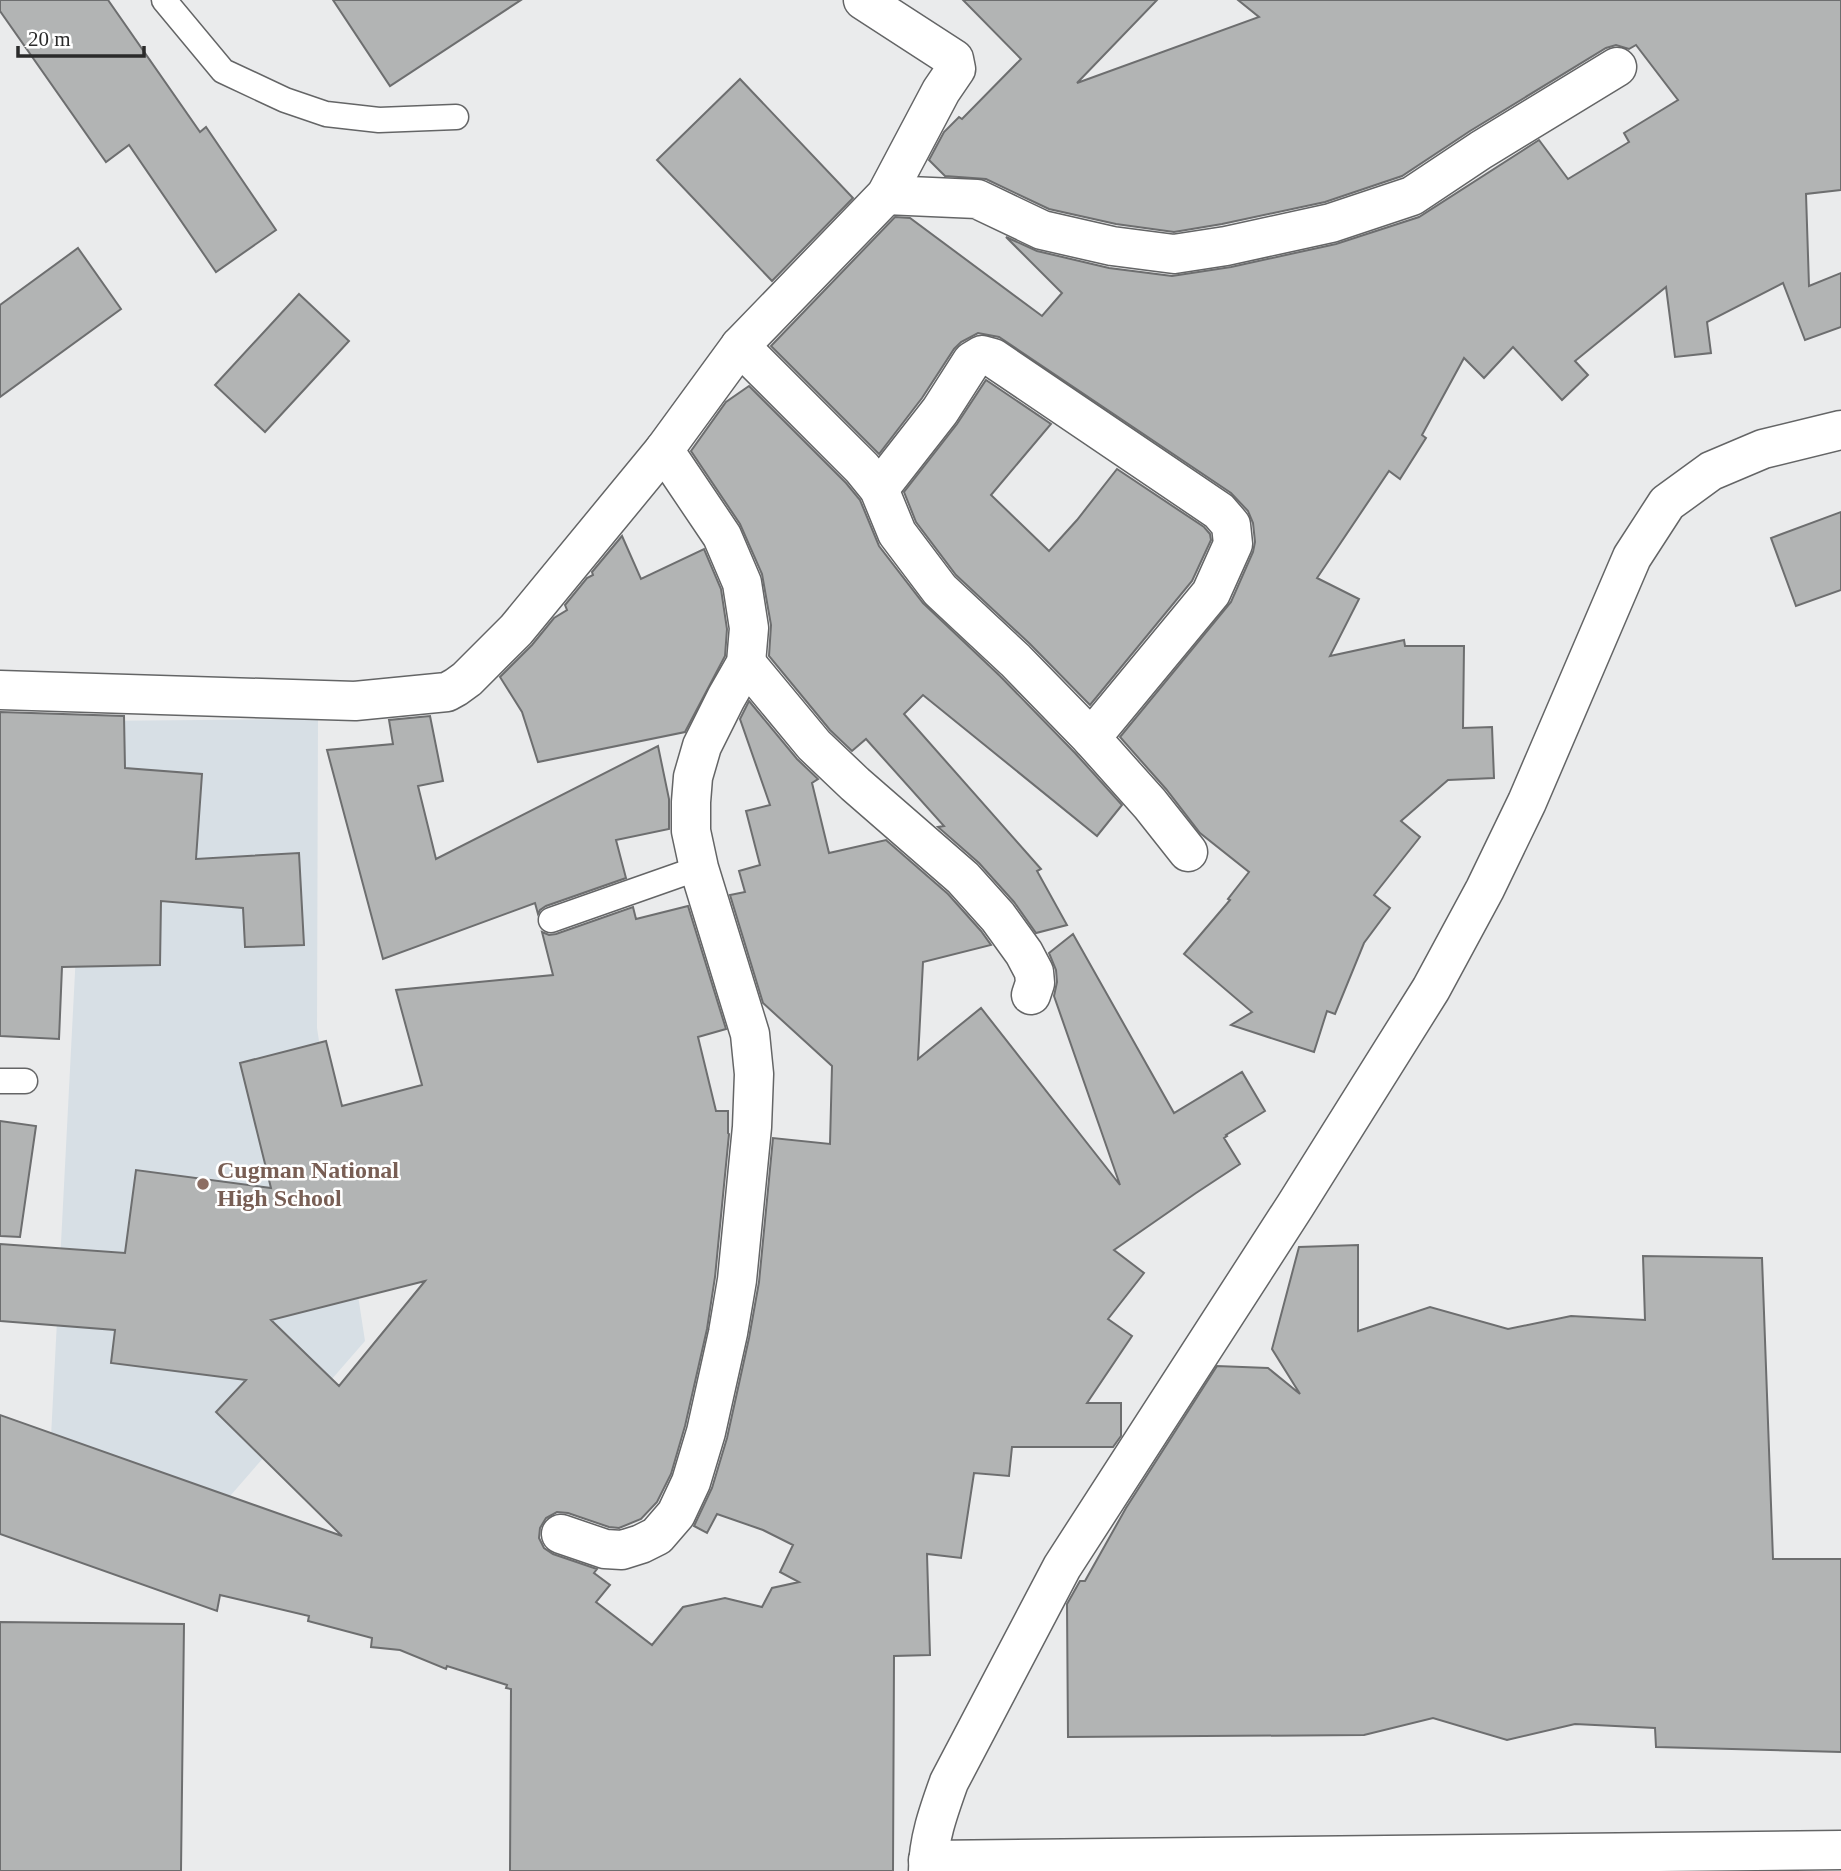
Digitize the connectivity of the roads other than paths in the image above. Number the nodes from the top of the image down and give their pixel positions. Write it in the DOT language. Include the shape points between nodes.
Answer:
graph roads {
  1 [pos="164,0"];
  2 [pos="863,0"];
  3 [pos="1617,67"];
  4 [pos="456,117"];
  5 [pos="886,195"];
  6 [pos="740,346"];
  7 [pos="1841,430"];
  8 [pos="664,450"];
  9 [pos="878,489"];
  10 [pos="746,663"];
  11 [pos="0,690"];
  12 [pos="1091,738"];
  13 [pos="1188,852"];
  14 [pos="699,868"];
  15 [pos="551,920"];
  16 [pos="1031,995"];
  17 [pos="0,1080"];
  18 [pos="25,1081"];
  19 [pos="561,1534"];
  20 [pos="1841,1850"];
  21 [pos="1442,1863"];
  22 [pos="928,1865"];
  1 -- 4 [label="lane" via="223,71 285,100 326,114 379,120"];
  2 -- 5 [label="street" via="954,59 956,69"];
  3 -- 5 [label="street" via="1412,196 1331,223 1226,246 1174,254 1111,246 1042,230 977,199"];
  5 -- 6 [label="street"];
  6 -- 8 [label="street"];
  6 -- 9 [label="street"];
  7 -- 22 [label="street" via="1763,449 1711,471 1667,503 1632,557 1485,889 1431,989 1062,1567 949,1782 936,1819"];
  8 -- 10 [label="street" via="722,536 742,583 749,628"];
  8 -- 11 [label="street" via="516,630 467,679 447,692 355,701"];
  9 -- 12 [label="street" via="897,533 940,590"];
  9 -- 12 [label="street" via="940,411 972,361 982,355 993,358 1220,511 1231,525 1233,544 1211,593"];
  10 -- 14 [label="street" via="702,747 694,777 691,831"];
  10 -- 16 [label="street" via="814,746 963,878 998,917 1034,972"];
  12 -- 13 [label="street"];
  14 -- 15 [label="lane"];
  14 -- 19 [label="street" via="750,1034 754,1074 729,1333 706,1432 677,1514 657,1536 622,1550"];
  17 -- 18 [label="lane"];
  20 -- 21 [label="street"];
  21 -- 22 [label="street"];
}
